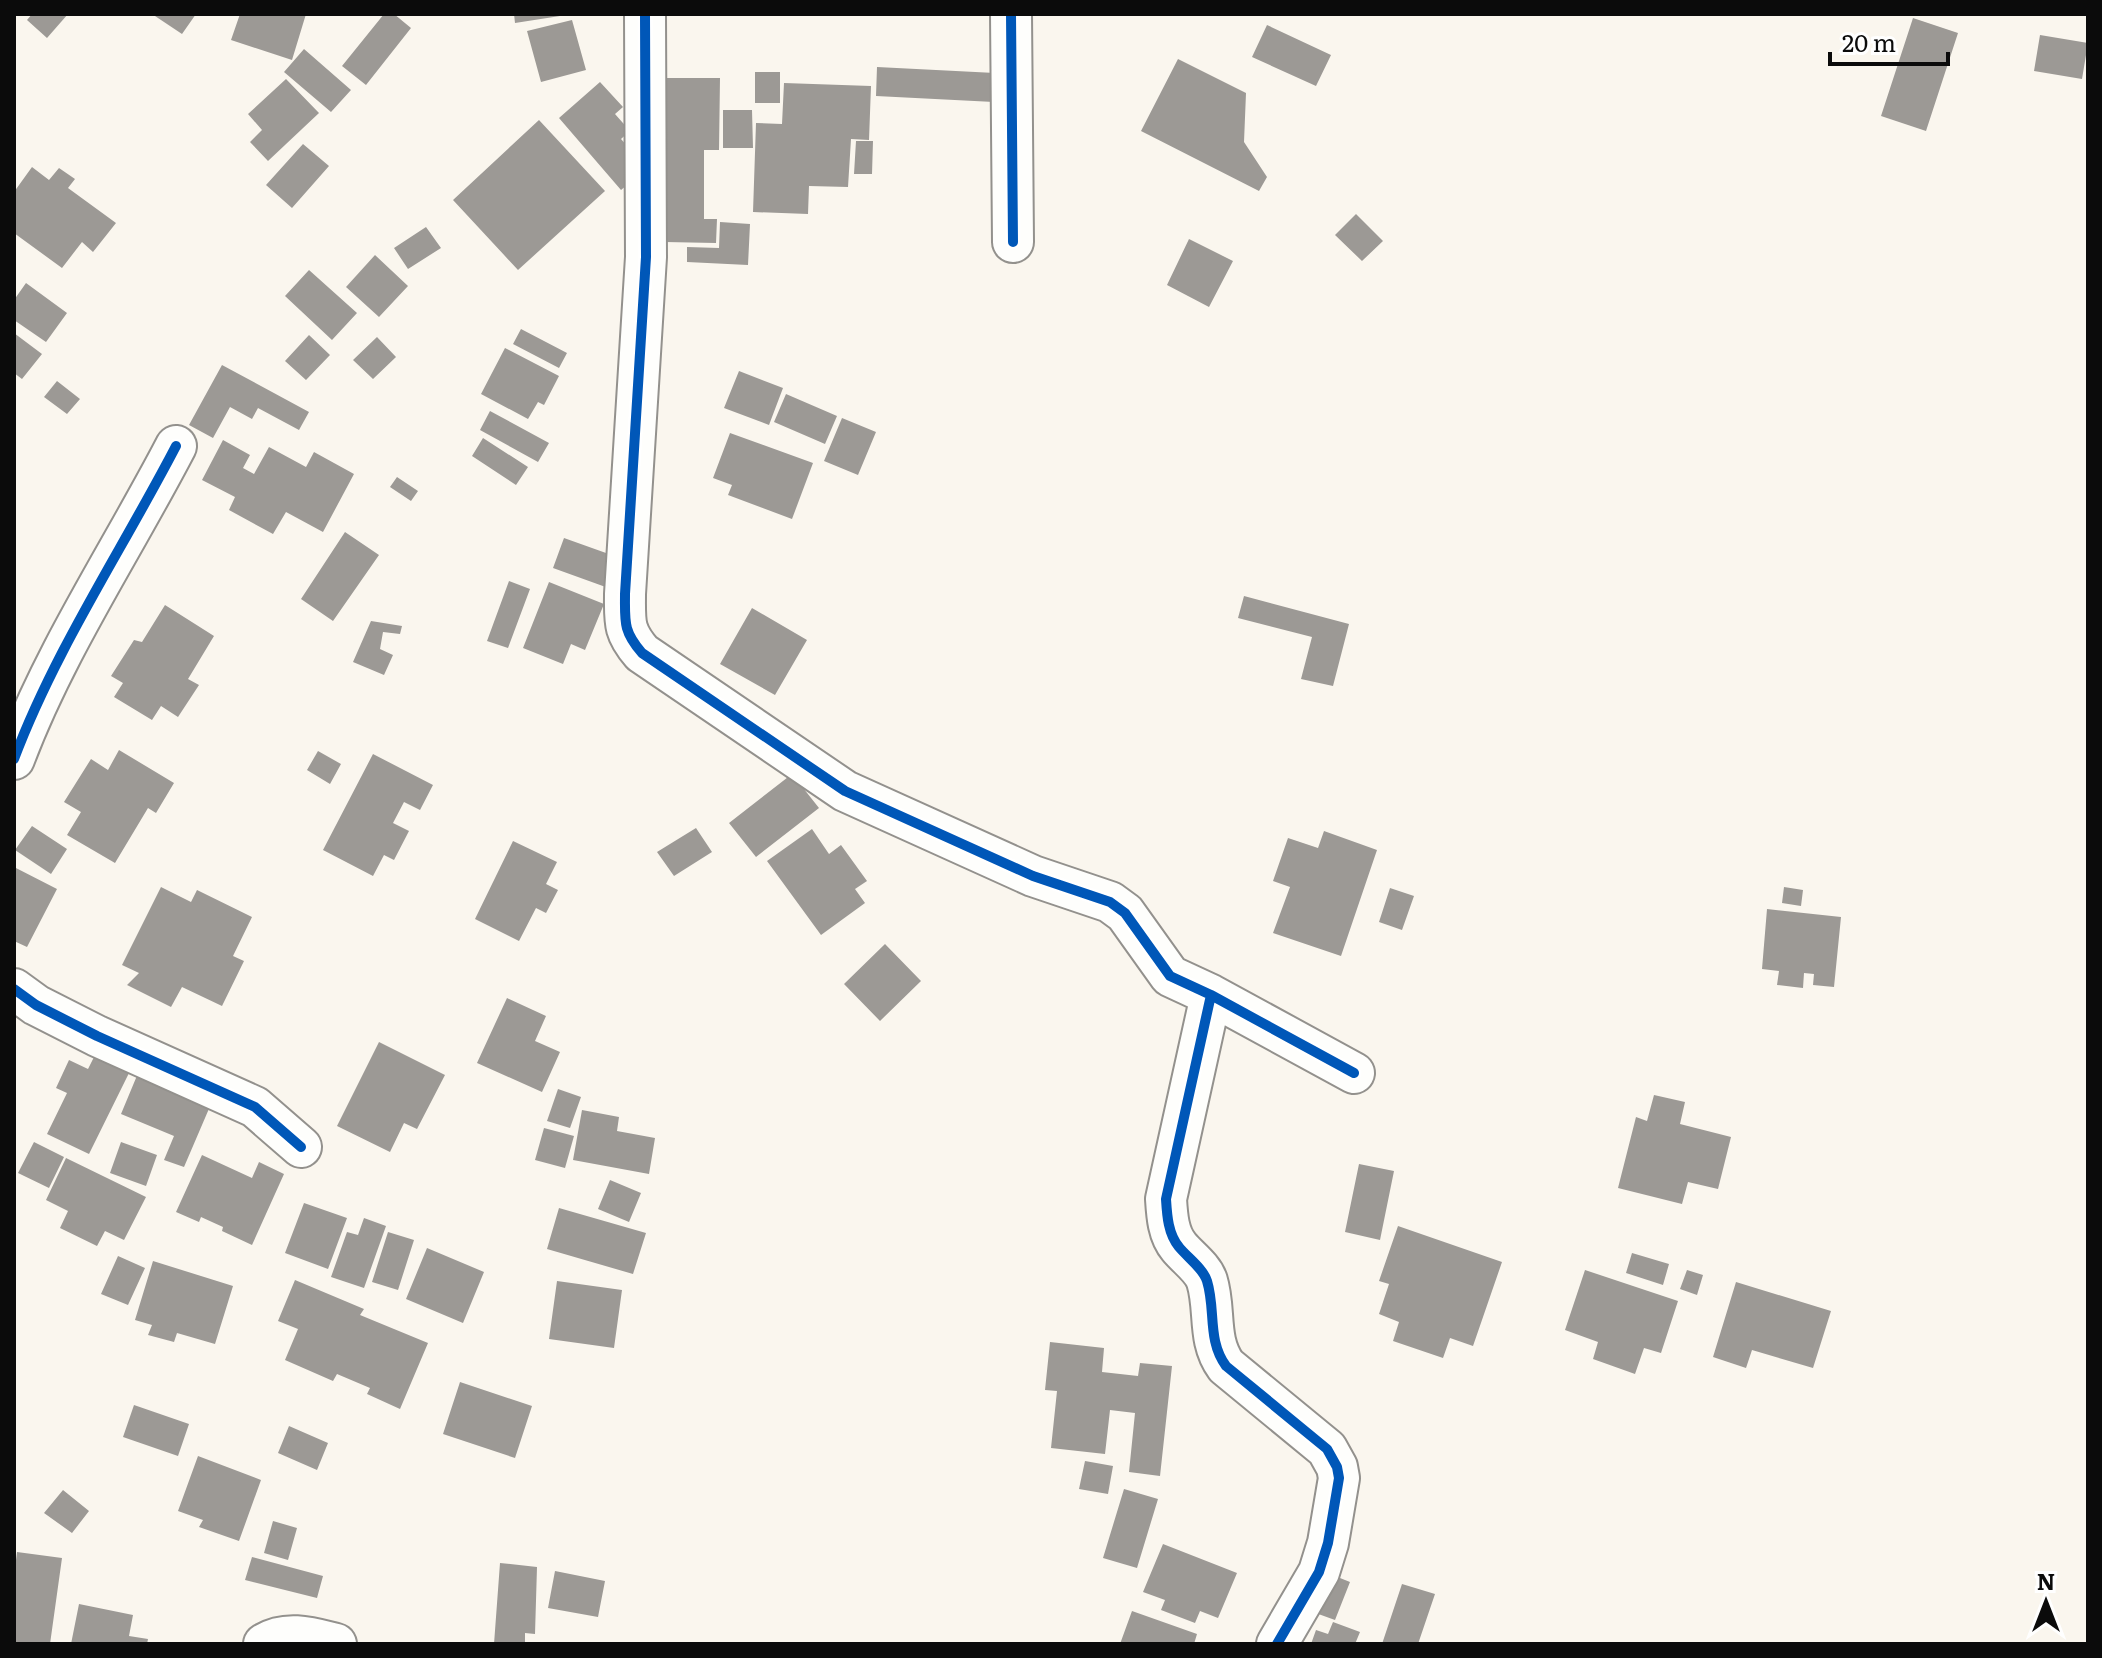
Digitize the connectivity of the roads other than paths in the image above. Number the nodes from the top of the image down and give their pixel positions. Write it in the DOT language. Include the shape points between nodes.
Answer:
graph roads {
  1 [pos="645,14"];
  2 [pos="1011,14"];
  3 [pos="1013,242"];
  4 [pos="176,446"];
  5 [pos="25,698"];
  6 [pos="14,759"];
  7 [pos="14,989"];
  8 [pos="1211,995"];
  9 [pos="1354,1073"];
  10 [pos="301,1147"];
  11 [pos="264,1644"];
  12 [pos="336,1644"];
  13 [pos="1277,1644"];
  1 -- 8 [label="street" via="646,257 625,594 630,639 642,653 845,791 1033,876 1110,902 1125,913 1170,976"];
  2 -- 3 [label="street"];
  4 -- 5 [label="street"];
  5 -- 6 [label="street"];
  7 -- 10 [label="street" via="97,1036 255,1107"];
  8 -- 9 [label="street"];
  8 -- 13 [label="street" via="1166,1199 1167,1219 1176,1244 1206,1279 1219,1356 1327,1449 1339,1478 1319,1572"];
  11 -- 12 [label="street" via="290,1635"];
}
